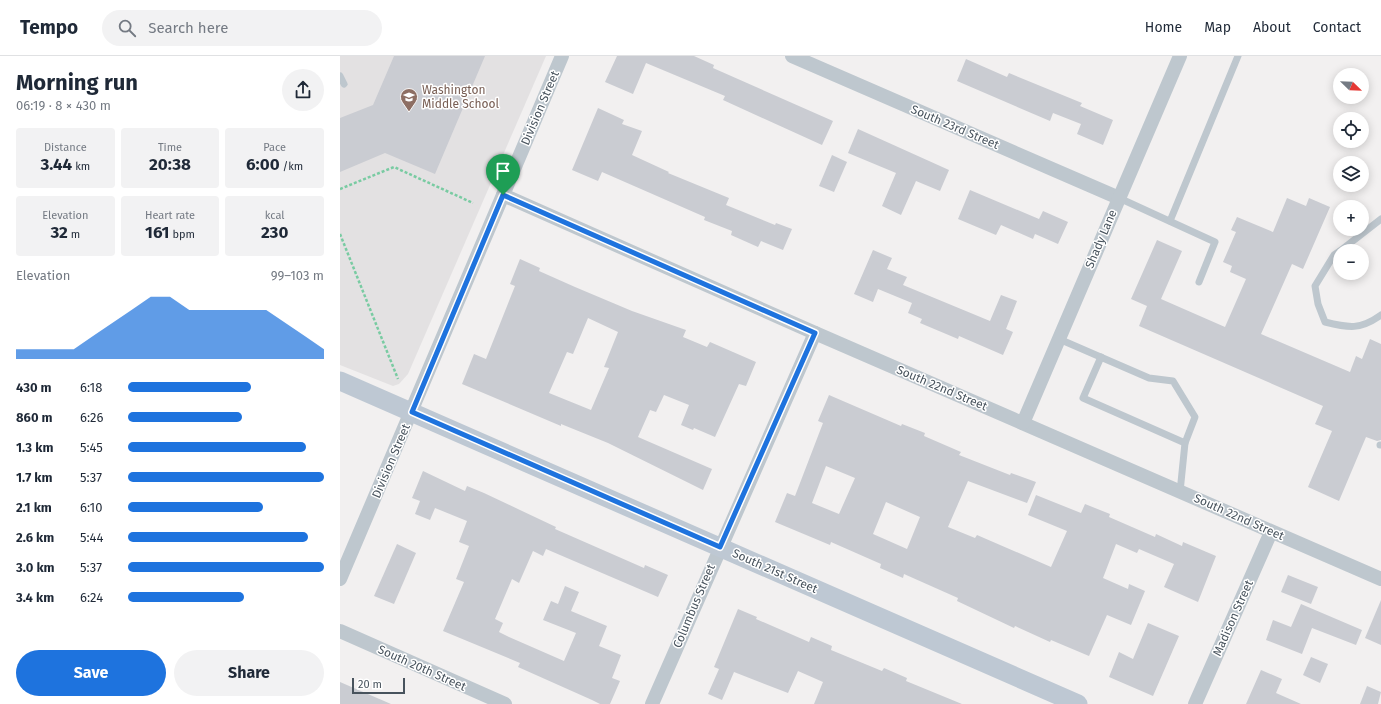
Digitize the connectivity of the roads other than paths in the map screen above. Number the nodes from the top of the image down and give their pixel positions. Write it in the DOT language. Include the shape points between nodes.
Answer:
graph roads {
  1 [pos="562,56"];
  2 [pos="792,56"];
  3 [pos="1180,56"];
  4 [pos="1238,56"];
  5 [pos="340,76"];
  6 [pos="344,84"];
  7 [pos="503,195"];
  8 [pos="1119,198"];
  9 [pos="1381,219"];
  10 [pos="1170,221"];
  11 [pos="1349,244"];
  12 [pos="1333,257"];
  13 [pos="1199,282"];
  14 [pos="1381,315"];
  15 [pos="815,333"];
  16 [pos="1059,339"];
  17 [pos="1101,357"];
  18 [pos="340,381"];
  19 [pos="412,412"];
  20 [pos="1023,423"];
  21 [pos="1185,442"];
  22 [pos="1180,492"];
  23 [pos="1271,532"];
  24 [pos="720,547"];
  25 [pos="340,579"];
  26 [pos="1381,579"];
  27 [pos="340,632"];
  28 [pos="505,704"];
  29 [pos="652,704"];
  30 [pos="1078,704"];
  31 [pos="1195,704"];
  1 -- 7 [label="street, Division Street"];
  2 -- 8 [label="street, South 23rd Street"];
  3 -- 8 [label="street, Shady Lane"];
  4 -- 10 [label="lane"];
  5 -- 6 [label="lane"];
  7 -- 15 [label="street, South 22nd Street"];
  7 -- 19 [label="street, Division Street"];
  8 -- 10 [label="lane"];
  8 -- 16 [label="street, Shady Lane"];
  9 -- 11 [label="lane"];
  10 -- 13 [label="lane" via="1215,242"];
  12 -- 14 [label="lane" via="1315,286 1325,322 1349,328 1372,321"];
  15 -- 20 [label="street, South 22nd Street"];
  15 -- 24 [label="street, Columbus Street"];
  16 -- 17 [label="lane"];
  16 -- 20 [label="street, Shady Lane"];
  17 -- 21 [label="lane" via="1149,378 1173,381 1195,417"];
  17 -- 21 [label="lane" via="1083,398"];
  18 -- 19 [label="street, South 21st Street"];
  19 -- 24 [label="street, South 21st Street"];
  19 -- 25 [label="street, Division Street"];
  20 -- 22 [label="street, South 22nd Street"];
  21 -- 22 [label="lane"];
  22 -- 23 [label="street, South 22nd Street"];
  23 -- 26 [label="street, South 22nd Street"];
  23 -- 31 [label="street, Madison Street"];
  24 -- 29 [label="street, Columbus Street"];
  24 -- 30 [label="street, South 21st Street"];
  27 -- 28 [label="street, South 20th Street"];
}
